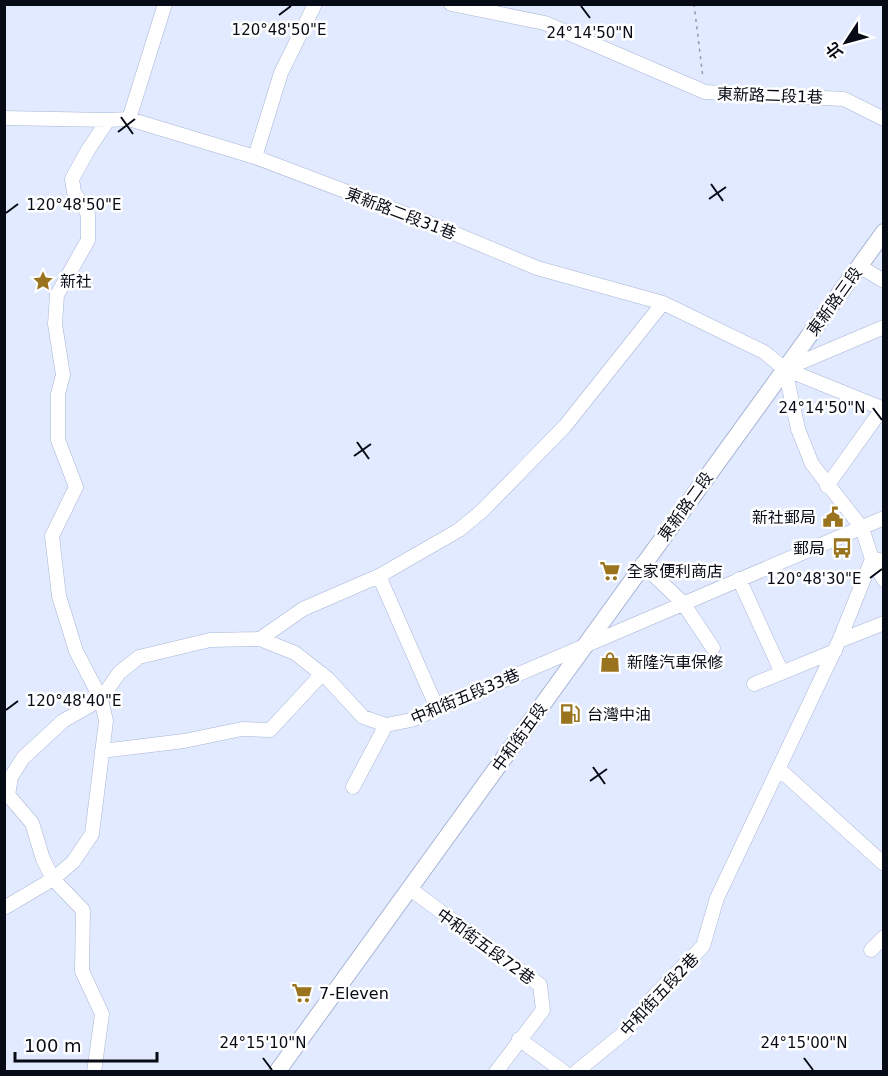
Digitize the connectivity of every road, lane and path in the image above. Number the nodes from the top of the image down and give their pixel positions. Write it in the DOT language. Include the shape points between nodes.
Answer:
graph roads {
  1 [pos="165,4"];
  2 [pos="315,4"];
  3 [pos="451,4"];
  4 [pos="694,4"];
  5 [pos="705,92"];
  6 [pos="4,117"];
  7 [pos="129,119"];
  8 [pos="884,119"];
  9 [pos="108,120"];
  10 [pos="255,157"];
  11 [pos="884,232"];
  12 [pos="859,266"];
  13 [pos="884,281"];
  14 [pos="663,303"];
  15 [pos="884,327"];
  16 [pos="785,369"];
  17 [pos="883,409"];
  18 [pos="826,486"];
  19 [pos="884,518"];
  20 [pos="862,528"];
  21 [pos="878,560"];
  22 [pos="642,564"];
  23 [pos="379,576"];
  24 [pos="739,579"];
  25 [pos="884,580"];
  26 [pos="682,603"];
  27 [pos="884,623"];
  28 [pos="260,639"];
  29 [pos="586,644"];
  30 [pos="837,646"];
  31 [pos="713,648"];
  32 [pos="782,673"];
  33 [pos="322,674"];
  34 [pos="754,684"];
  35 [pos="101,699"];
  36 [pos="437,708"];
  37 [pos="387,725"];
  38 [pos="102,751"];
  39 [pos="779,769"];
  40 [pos="353,788"];
  41 [pos="884,864"];
  42 [pos="54,879"];
  43 [pos="409,888"];
  44 [pos="4,908"];
  45 [pos="884,937"];
  46 [pos="871,950"];
  47 [pos="519,1039"];
  48 [pos="94,1071"];
  49 [pos="277,1071"];
  50 [pos="496,1071"];
  51 [pos="564,1071"];
  52 [pos="576,1071"];
  1 -- 7 [label="street"];
  2 -- 10 [label="street" via="281,73"];
  3 -- 5 [label="street, 東新路二段1巷" via="545,23"];
  4 -- 5 [label="path"];
  5 -- 8 [label="street, 東新路二段1巷" via="844,99"];
  6 -- 9 [label="street, 東新路二段31巷"];
  7 -- 9 [label="street, 東新路二段31巷"];
  7 -- 10 [label="street, 東新路二段31巷"];
  9 -- 35 [label="street" via="72,179 74,192 88,214 88,240 57,295 55,324 63,375 58,394 58,440 76,487 52,536 63,607 76,651"];
  10 -- 14 [label="street, 東新路二段31巷" via="537,268"];
  11 -- 12 [label="main road, 東新路三段"];
  12 -- 13 [label="street"];
  12 -- 16 [label="main road, 東新路三段"];
  14 -- 16 [label="street, 東新路二段31巷" via="764,352"];
  14 -- 23 [label="street" via="565,426 483,510 459,530"];
  15 -- 16 [label="street"];
  16 -- 17 [label="street, 東新路二段31巷"];
  16 -- 18 [label="street" via="798,429"];
  16 -- 22 [label="main road, 東新路二段"];
  17 -- 18 [label="street"];
  18 -- 20 [label="street"];
  19 -- 20 [label="street"];
  20 -- 21 [label="street"];
  20 -- 24 [label="street"];
  21 -- 25 [label="street"];
  21 -- 30 [label="street, 中和街五段2巷"];
  22 -- 26 [label="street"];
  22 -- 29 [label="main road, 東新路二段"];
  23 -- 28 [label="street" via="303,609"];
  23 -- 36 [label="street"];
  24 -- 26 [label="street"];
  24 -- 32 [label="street"];
  26 -- 29 [label="street"];
  26 -- 31 [label="street"];
  27 -- 30 [label="street"];
  28 -- 33 [label="street" via="295,654"];
  28 -- 35 [label="street" via="210,640 139,657 119,673"];
  29 -- 36 [label="street, 中和街五段33巷"];
  29 -- 43 [label="main road, 中和街五段"];
  30 -- 32 [label="street"];
  30 -- 39 [label="street, 中和街五段2巷"];
  32 -- 34 [label="street"];
  33 -- 37 [label="street" via="363,717"];
  33 -- 38 [label="street" via="270,730 242,729"];
  35 -- 38 [label="street" via="106,721"];
  35 -- 42 [label="street" via="63,722 23,758 11,777 8,795 32,823"];
  36 -- 37 [label="street, 中和街五段33巷"];
  37 -- 40 [label="street"];
  38 -- 42 [label="street" via="92,834 73,862"];
  39 -- 41 [label="street"];
  39 -- 52 [label="street, 中和街五段2巷" via="717,898 703,946 625,1032"];
  42 -- 44 [label="street"];
  42 -- 48 [label="street" via="82,910 82,971 102,1014"];
  43 -- 47 [label="street, 中和街五段72巷" via="540,985 543,1010"];
  43 -- 49 [label="main road, 中和街五段"];
  45 -- 46 [label="street"];
  47 -- 50 [label="street, 中和街五段72巷"];
  47 -- 51 [label="street"];
}
